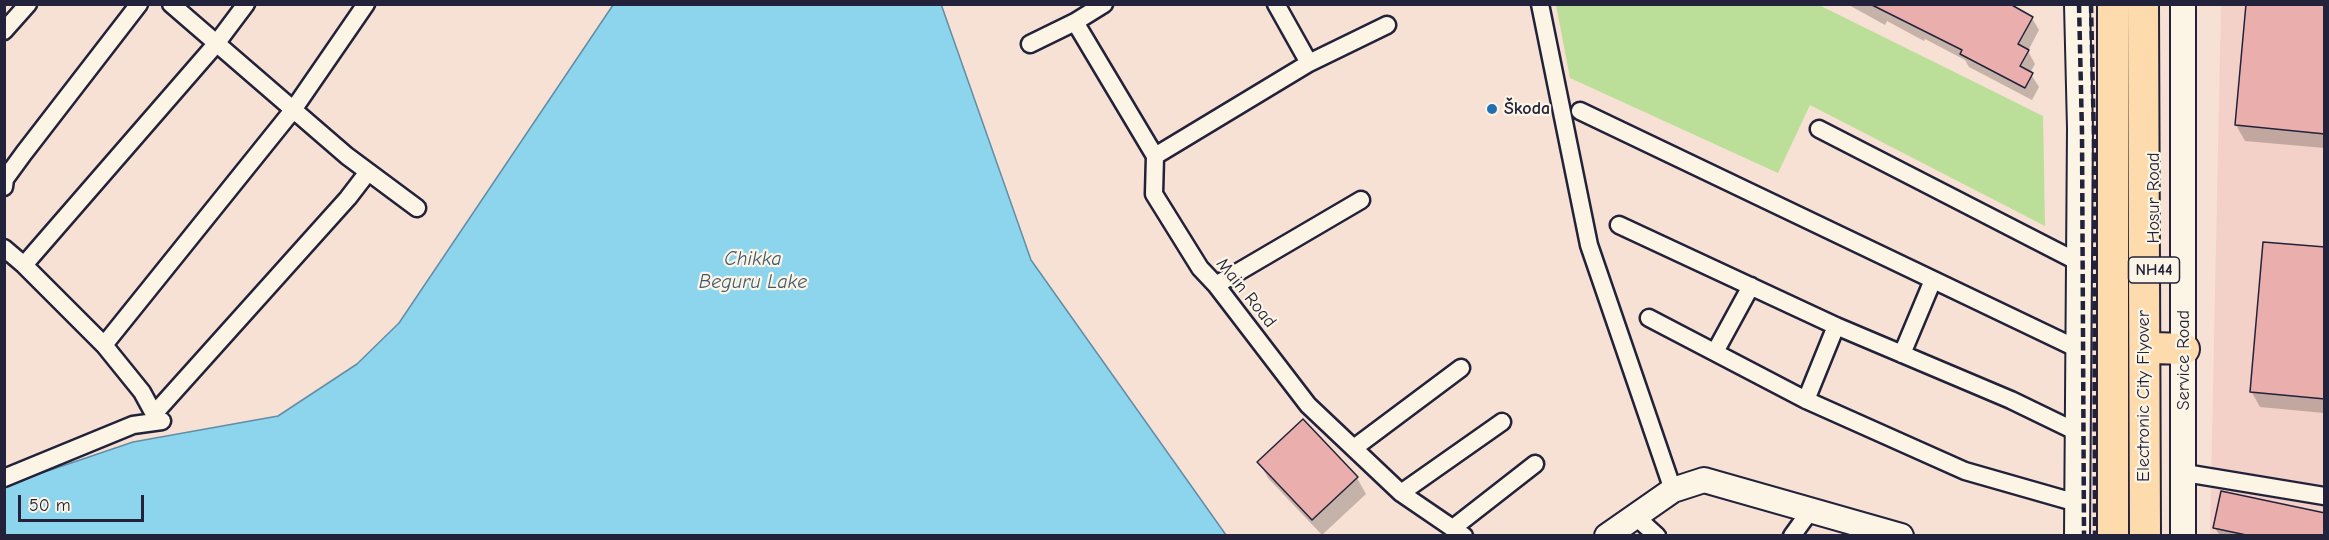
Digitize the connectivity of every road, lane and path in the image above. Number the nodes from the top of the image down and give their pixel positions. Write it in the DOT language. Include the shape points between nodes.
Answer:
graph roads {
  1 [pos="27,4"];
  2 [pos="140,4"];
  3 [pos="171,4"];
  4 [pos="246,4"];
  5 [pos="366,4"];
  6 [pos="1104,4"];
  7 [pos="1276,4"];
  8 [pos="1540,4"];
  9 [pos="2078,4"];
  10 [pos="2113,4"];
  11 [pos="2124,4"];
  12 [pos="2143,4"];
  13 [pos="2154,4"];
  14 [pos="2183,4"];
  15 [pos="1075,22"];
  16 [pos="1387,25"];
  17 [pos="4,31"];
  18 [pos="216,44"];
  19 [pos="1030,44"];
  20 [pos="1309,63"];
  21 [pos="293,110"];
  22 [pos="1580,111"];
  23 [pos="1819,129"];
  24 [pos="1155,156"];
  25 [pos="368,172"];
  26 [pos="4,189"];
  27 [pos="1361,200"];
  28 [pos="4,201"];
  29 [pos="417,208"];
  30 [pos="1619,225"];
  31 [pos="4,248"];
  32 [pos="2078,262"];
  33 [pos="24,265"];
  34 [pos="1933,280"];
  35 [pos="1216,285"];
  36 [pos="1751,286"];
  37 [pos="1649,318"];
  38 [pos="1836,326"];
  39 [pos="104,345"];
  40 [pos="2169,349"];
  41 [pos="2079,350"];
  42 [pos="1715,352"];
  43 [pos="1902,354"];
  44 [pos="1461,368"];
  45 [pos="1806,400"];
  46 [pos="154,414"];
  47 [pos="1502,422"];
  48 [pos="2077,432"];
  49 [pos="1354,448"];
  50 [pos="1535,464"];
  51 [pos="2185,473"];
  52 [pos="4,478"];
  53 [pos="1673,490"];
  54 [pos="1401,494"];
  55 [pos="2325,496"];
  56 [pos="2077,502"];
  57 [pos="1809,511"];
  58 [pos="1635,516"];
  59 [pos="1458,532"];
  60 [pos="1900,535"];
  61 [pos="1607,536"];
  62 [pos="1657,536"];
  63 [pos="1792,536"];
  64 [pos="2077,536"];
  65 [pos="2113,536"];
  66 [pos="2125,536"];
  67 [pos="2145,536"];
  68 [pos="2155,536"];
  69 [pos="2183,536"];
  1 -- 17 [label="street"];
  2 -- 26 [label="street" via="24,153 5,179"];
  3 -- 18 [label="street"];
  4 -- 18 [label="street"];
  5 -- 21 [label="street"];
  6 -- 15 [label="street"];
  7 -- 20 [label="street"];
  8 -- 53 [label="street" via="1589,245"];
  9 -- 32 [label="street"];
  10 -- 65 [label="highway, NH44"];
  11 -- 66 [label="highway, Electronic City Flyover"];
  12 -- 67 [label="highway, Electronic City Flyover"];
  13 -- 40 [label="highway, Hosur Road / NH44"];
  14 -- 40 [label="street, Service Road"];
  15 -- 19 [label="street"];
  15 -- 24 [label="street"];
  16 -- 20 [label="street"];
  18 -- 21 [label="street"];
  18 -- 33 [label="street"];
  20 -- 24 [label="street"];
  21 -- 25 [label="street"];
  21 -- 39 [label="street"];
  22 -- 34 [label="street"];
  23 -- 32 [label="street"];
  24 -- 35 [label="street, Main Road" via="1154,194 1200,268"];
  25 -- 29 [label="street"];
  25 -- 46 [label="street"];
  26 -- 28 [label="street"];
  27 -- 35 [label="street"];
  30 -- 36 [label="street"];
  31 -- 33 [label="street"];
  32 -- 41 [label="street"];
  33 -- 39 [label="street"];
  34 -- 41 [label="street"];
  34 -- 43 [label="street"];
  35 -- 49 [label="street, Main Road" via="1308,405"];
  36 -- 38 [label="street"];
  36 -- 42 [label="street"];
  37 -- 42 [label="street"];
  38 -- 43 [label="street"];
  38 -- 45 [label="street"];
  39 -- 46 [label="street" via="142,392"];
  40 -- 51 [label="street, Service Road"];
  40 -- 68 [label="highway, Hosur Road / NH44"];
  41 -- 48 [label="street"];
  42 -- 45 [label="street"];
  43 -- 48 [label="street"];
  44 -- 49 [label="street"];
  45 -- 56 [label="street" via="1965,471"];
  46 -- 52 [label="street" via="162,421 133,425"];
  47 -- 54 [label="street"];
  48 -- 56 [label="street"];
  49 -- 54 [label="street, Main Road"];
  50 -- 59 [label="street"];
  51 -- 55 [label="street"];
  51 -- 69 [label="street, Service Road"];
  53 -- 57 [label="street" via="1704,480"];
  53 -- 58 [label="street"];
  54 -- 59 [label="street, Main Road"];
  56 -- 64 [label="street"];
  57 -- 60 [label="street"];
  57 -- 63 [label="street"];
  58 -- 61 [label="street"];
  58 -- 62 [label="street"];
}
